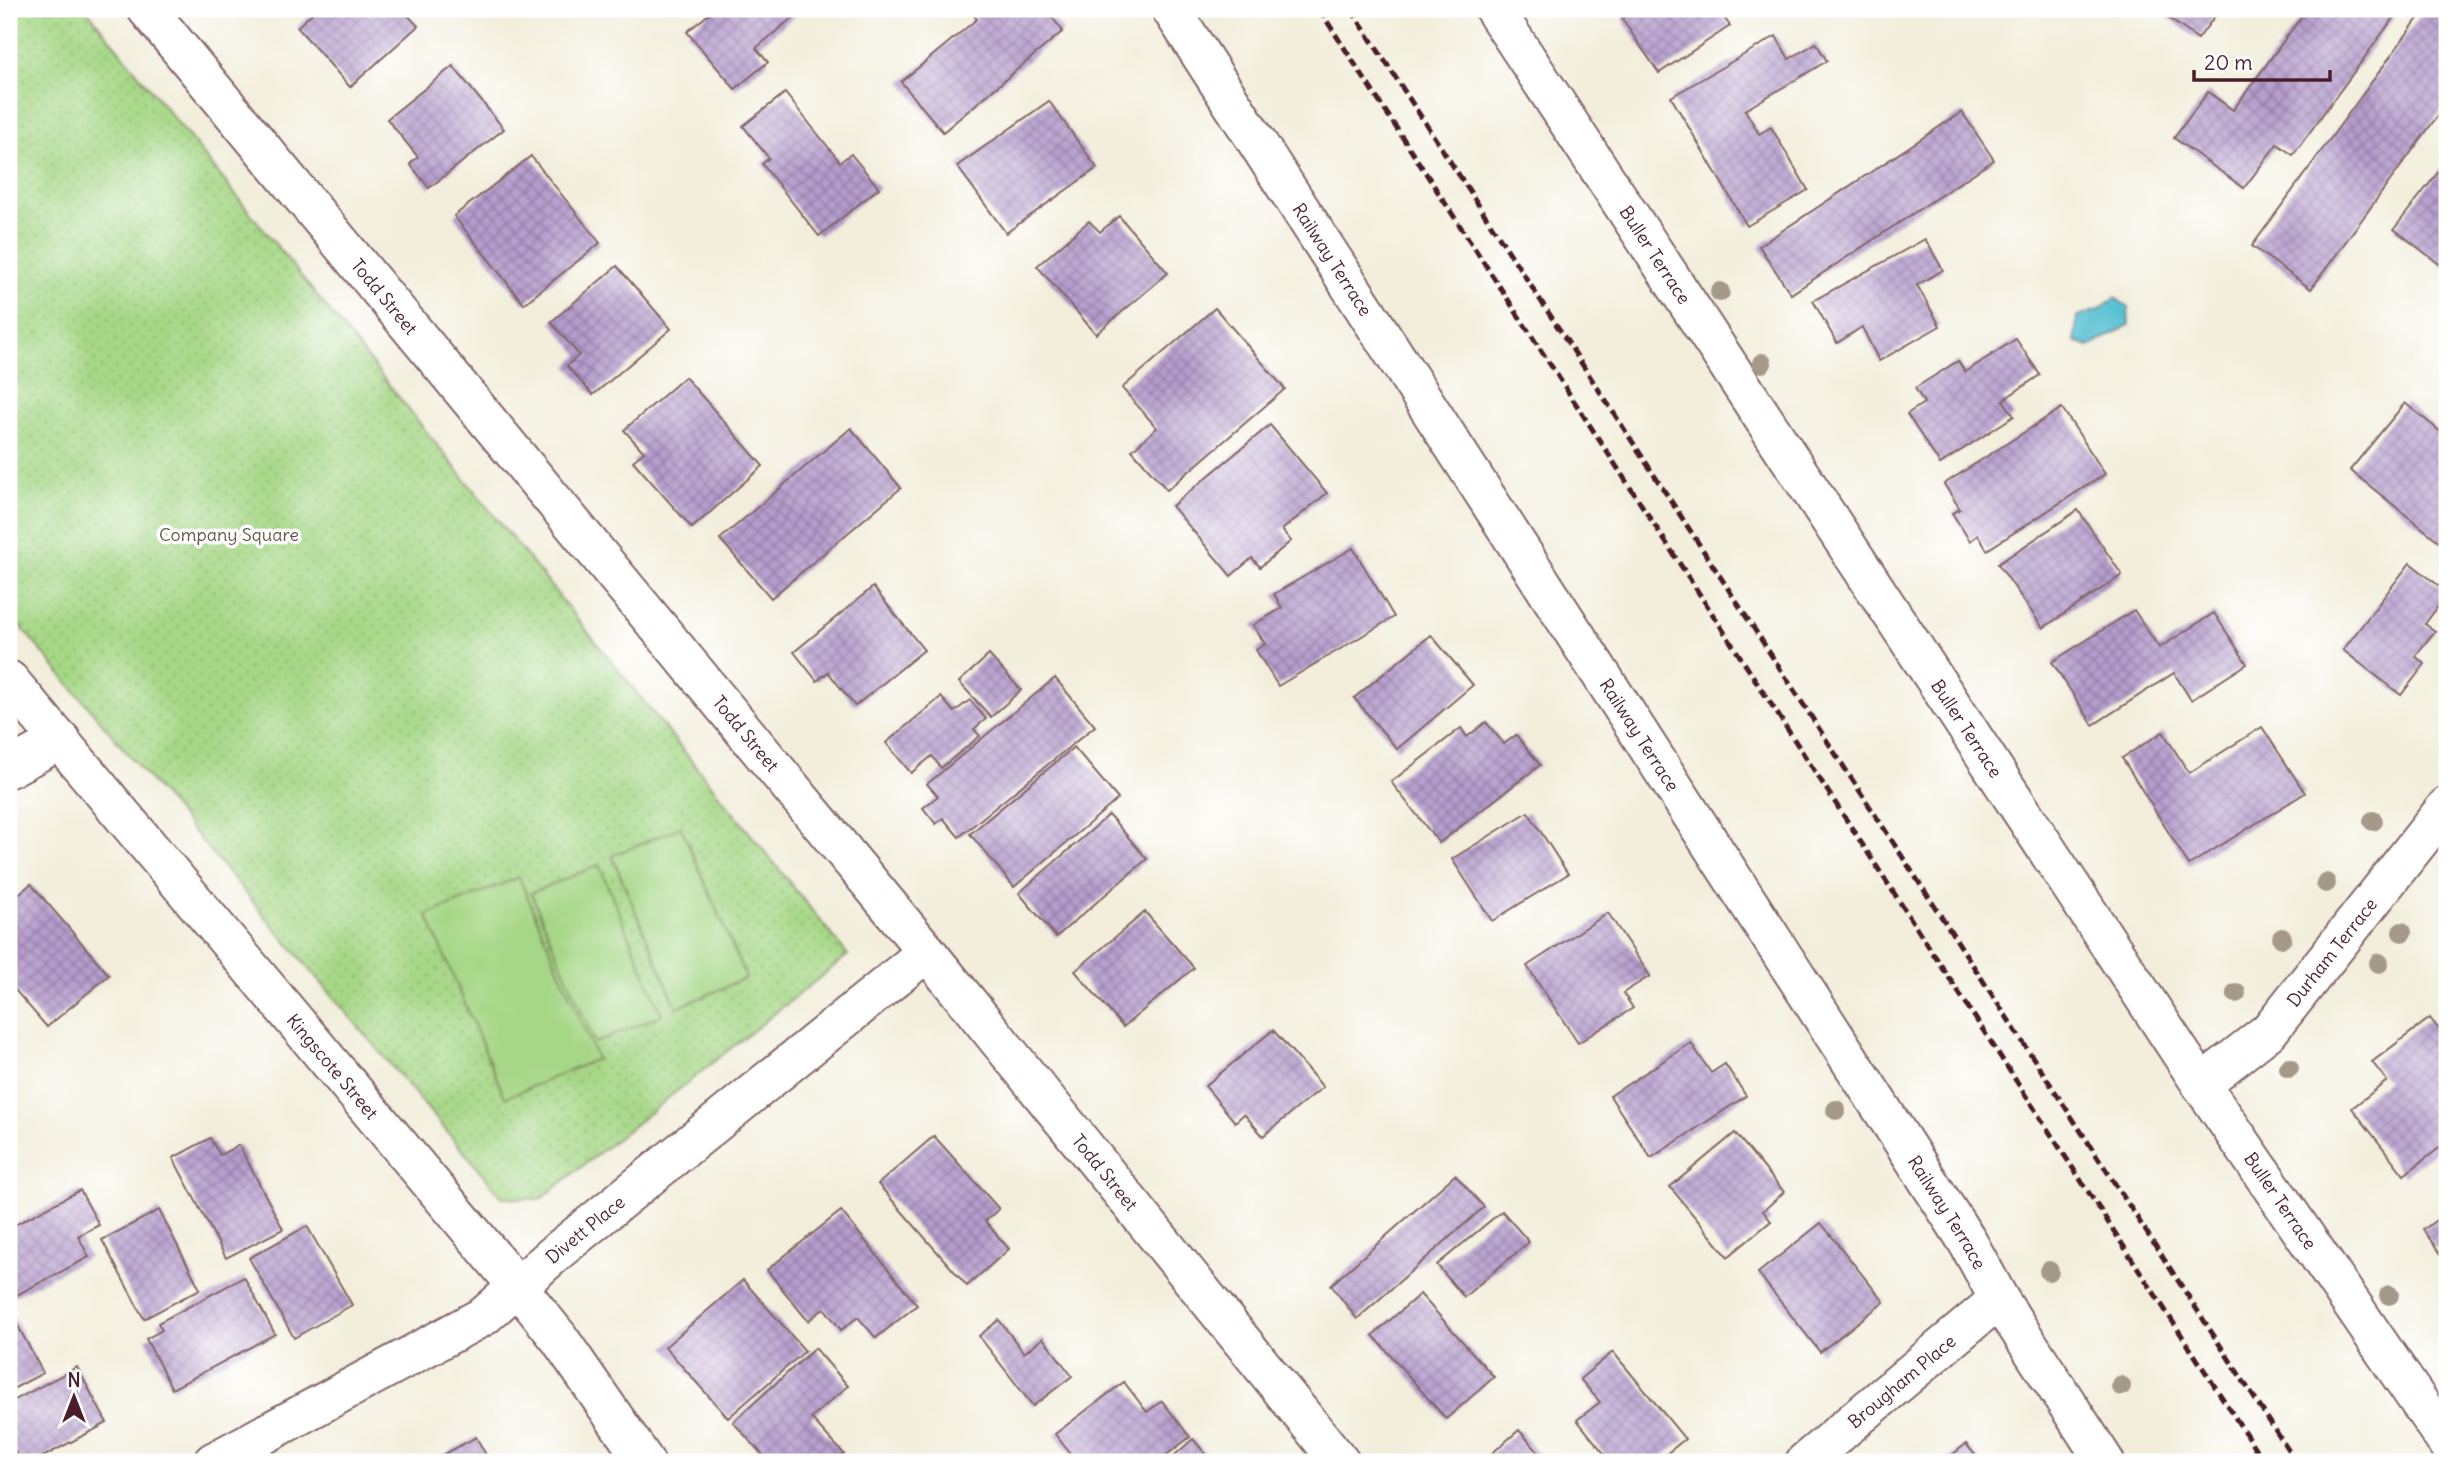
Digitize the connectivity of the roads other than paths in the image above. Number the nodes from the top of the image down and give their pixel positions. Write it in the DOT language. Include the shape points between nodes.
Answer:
graph roads {
  1 [pos="147,9"];
  2 [pos="1171,9"];
  3 [pos="1494,9"];
  4 [pos="9,680"];
  5 [pos="61,740"];
  6 [pos="9,768"];
  7 [pos="2447,806"];
  8 [pos="927,952"];
  9 [pos="2201,1084"];
  10 [pos="518,1287"];
  11 [pos="1999,1299"];
  12 [pos="2447,1443"];
  13 [pos="213,1462"];
  14 [pos="645,1462"];
  15 [pos="1340,1462"];
  16 [pos="1805,1462"];
  17 [pos="2105,1462"];
  1 -- 8 [label="street, Todd Street"];
  2 -- 11 [label="street, Railway Terrace" via="1959,1229"];
  3 -- 9 [label="street, Buller Terrace"];
  4 -- 5 [label="street, Kingscote Street"];
  5 -- 6 [label="street"];
  5 -- 10 [label="street, Kingscote Street"];
  7 -- 9 [label="street, Durham Terrace" via="2269,1031"];
  8 -- 10 [label="street, Divett Place"];
  8 -- 15 [label="street, Todd Street"];
  9 -- 12 [label="street, Buller Terrace"];
  10 -- 13 [label="street, Divett Place" via="484,1316"];
  10 -- 14 [label="street, Kingscote Street"];
  11 -- 16 [label="street, Brougham Place"];
  11 -- 17 [label="street, Railway Terrace"];
}
